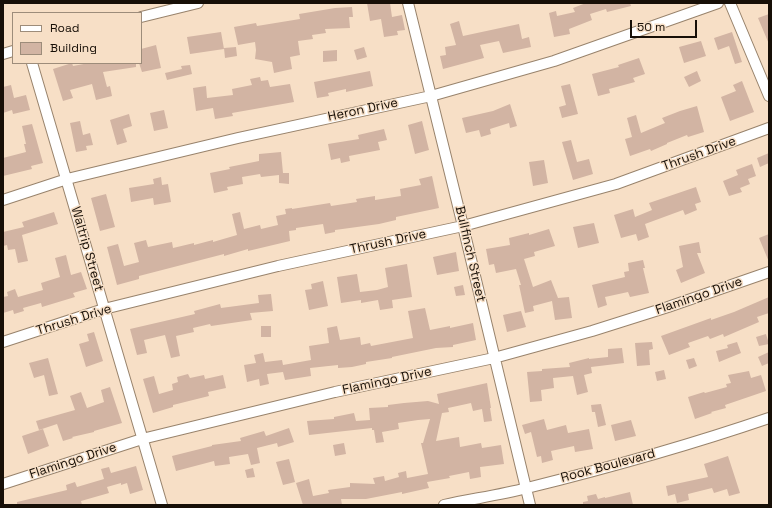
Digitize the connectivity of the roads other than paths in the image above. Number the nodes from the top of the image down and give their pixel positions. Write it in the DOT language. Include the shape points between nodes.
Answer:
graph roads {
  1 [pos="198,3"];
  2 [pos="408,3"];
  3 [pos="718,3"];
  4 [pos="730,3"];
  5 [pos="142,17"];
  6 [pos="32,64"];
  7 [pos="431,96"];
  8 [pos="769,96"];
  9 [pos="769,128"];
  10 [pos="67,179"];
  11 [pos="3,200"];
  12 [pos="463,226"];
  13 [pos="769,272"];
  14 [pos="104,309"];
  15 [pos="3,342"];
  16 [pos="494,358"];
  17 [pos="769,418"];
  18 [pos="142,439"];
  19 [pos="3,484"];
  20 [pos="526,488"];
  21 [pos="162,505"];
  22 [pos="444,505"];
  23 [pos="530,505"];
  1 -- 5 [label="street"];
  2 -- 7 [label="street, Bullfinch Street"];
  3 -- 7 [label="street, Heron Drive" via="554,61"];
  4 -- 8 [label="street"];
  6 -- 10 [label="street, Waltrip Street"];
  7 -- 10 [label="street, Heron Drive" via="245,136"];
  7 -- 12 [label="street, Bullfinch Street"];
  9 -- 12 [label="street, Thrush Drive" via="616,184"];
  10 -- 11 [label="street, Heron Drive"];
  10 -- 14 [label="street, Waltrip Street"];
  12 -- 14 [label="street, Thrush Drive" via="278,266"];
  12 -- 16 [label="street, Bullfinch Street"];
  13 -- 16 [label="street, Flamingo Drive" via="660,310"];
  14 -- 15 [label="street, Thrush Drive"];
  14 -- 18 [label="street, Waltrip Street"];
  16 -- 18 [label="street, Flamingo Drive" via="335,392"];
  16 -- 20 [label="street, Bullfinch Street"];
  17 -- 20 [label="street, Rook Boulevard" via="664,451"];
  18 -- 19 [label="street, Flamingo Drive"];
  18 -- 21 [label="street, Waltrip Street"];
  20 -- 22 [label="street, Rook Boulevard"];
  20 -- 23 [label="street, Bullfinch Street"];
}
